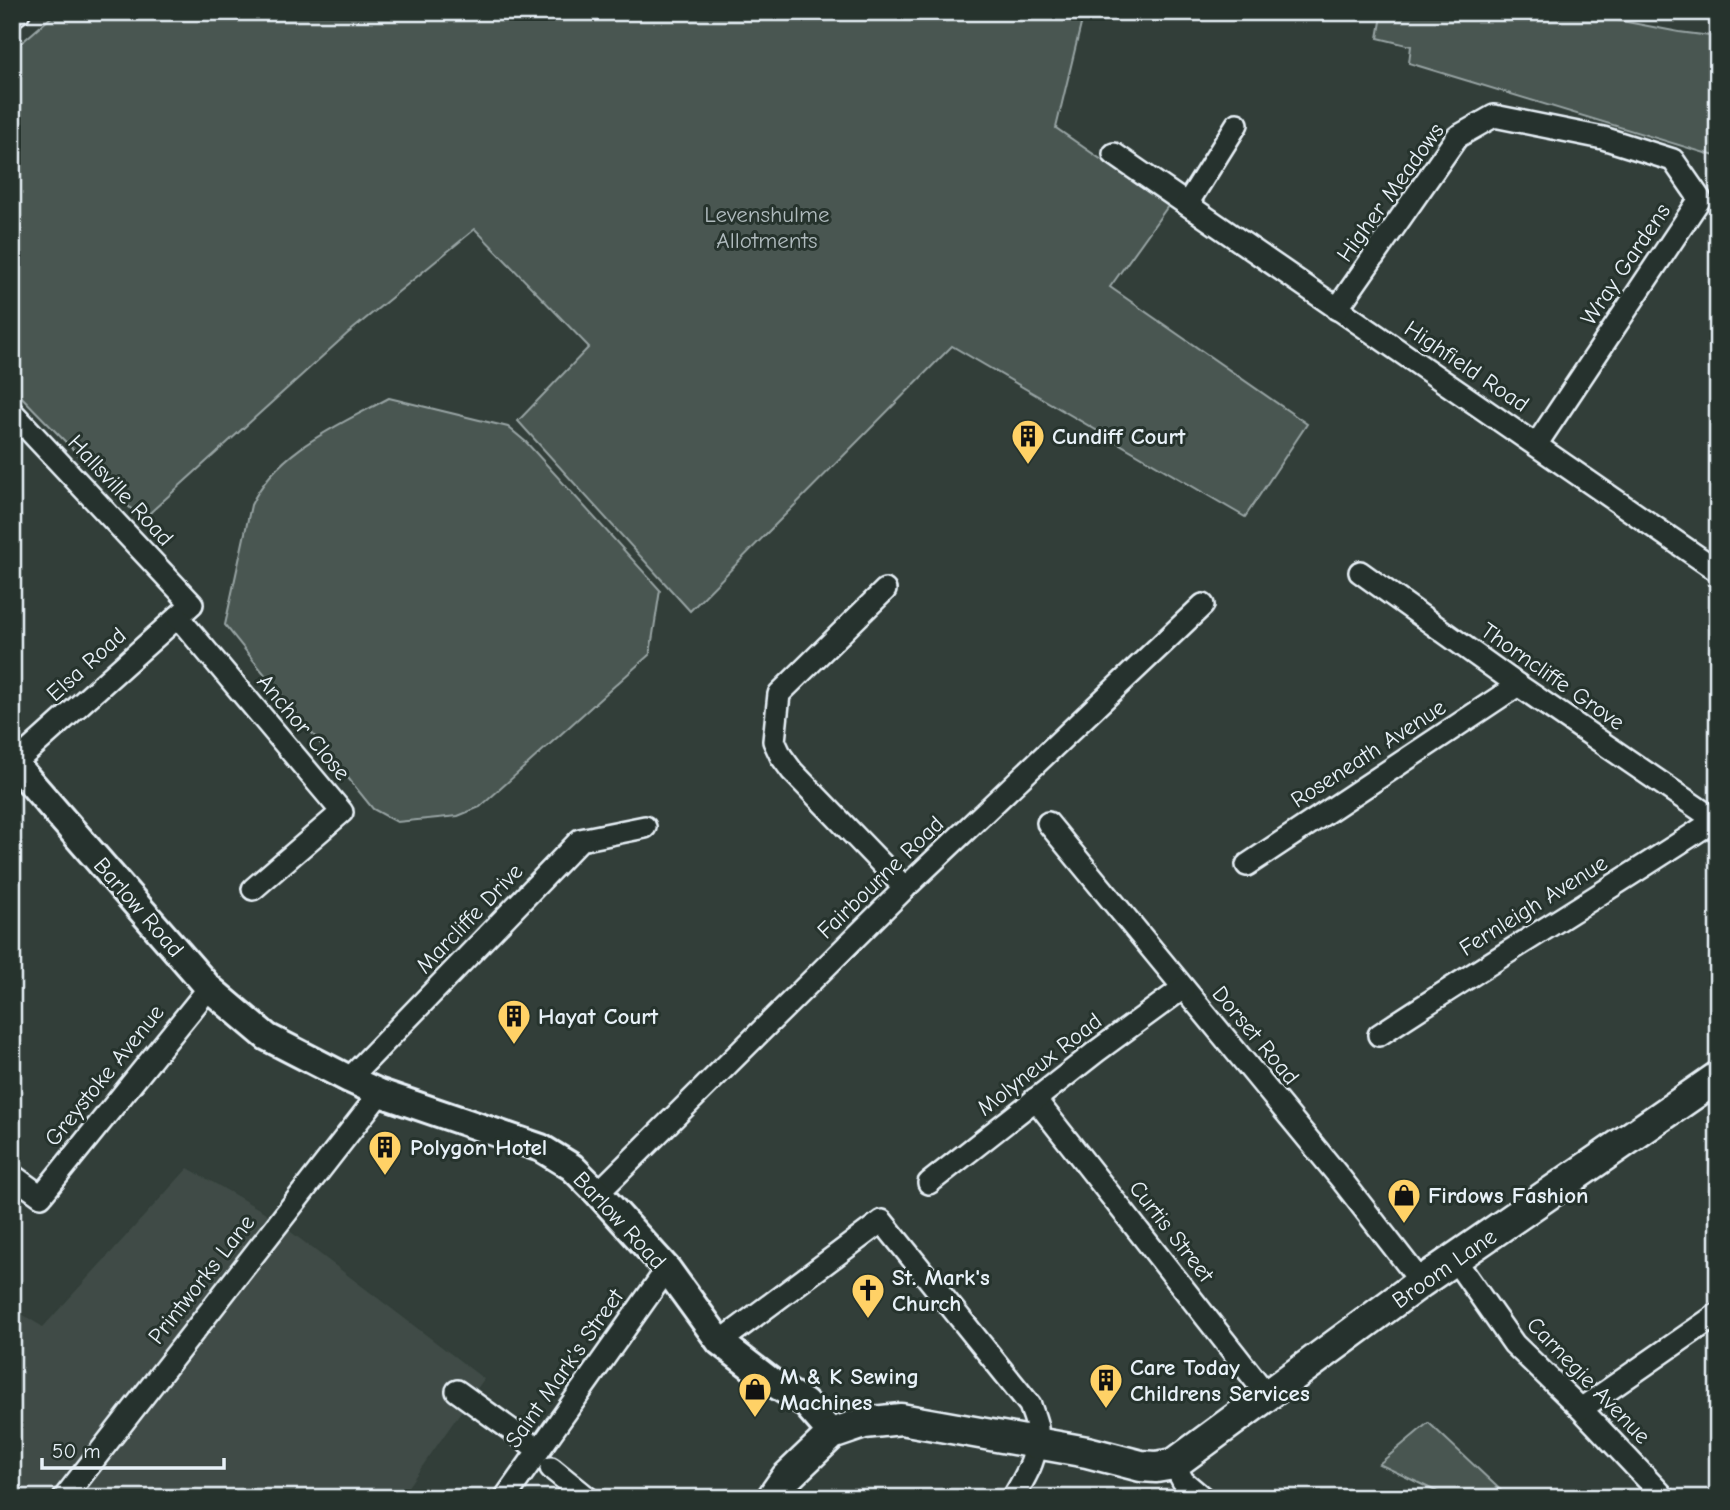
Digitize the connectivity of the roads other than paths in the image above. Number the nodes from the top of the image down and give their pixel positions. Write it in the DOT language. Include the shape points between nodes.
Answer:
graph roads {
  1 [pos="19,12"];
  2 [pos="12,17"];
  3 [pos="1494,116"];
  4 [pos="1237,124"];
  5 [pos="1114,154"];
  6 [pos="1186,204"];
  7 [pos="1338,309"];
  8 [pos="12,412"];
  9 [pos="1536,445"];
  10 [pos="1718,571"];
  11 [pos="1360,572"];
  12 [pos="885,590"];
  13 [pos="1203,605"];
  14 [pos="185,611"];
  15 [pos="1518,685"];
  16 [pos="13,762"];
  17 [pos="1716,821"];
  18 [pos="1048,823"];
  19 [pos="645,827"];
  20 [pos="1247,865"];
  21 [pos="905,888"];
  22 [pos="253,889"];
  23 [pos="209,988"];
  24 [pos="1183,988"];
  25 [pos="1379,1035"];
  26 [pos="1718,1077"];
  27 [pos="349,1079"];
  28 [pos="380,1093"];
  29 [pos="1035,1099"];
  30 [pos="12,1175"];
  31 [pos="929,1183"];
  32 [pos="598,1193"];
  33 [pos="1455,1260"];
  34 [pos="667,1269"];
  35 [pos="1421,1282"];
  36 [pos="1718,1314"];
  37 [pos="720,1342"];
  38 [pos="457,1391"];
  39 [pos="1267,1395"];
  40 [pos="1581,1409"];
  41 [pos="832,1434"];
  42 [pos="1035,1442"];
  43 [pos="539,1450"];
  44 [pos="1174,1465"];
  45 [pos="551,1468"];
  46 [pos="64,1498"];
  47 [pos="505,1498"];
  48 [pos="588,1498"];
  49 [pos="772,1498"];
  50 [pos="1013,1498"];
  51 [pos="1203,1498"];
  52 [pos="1665,1498"];
  1 -- 2 [label="street"];
  3 -- 7 [label="street, Higher Meadows" via="1457,137"];
  3 -- 9 [label="street, Wray Gardens" via="1603,138 1673,160 1700,199"];
  4 -- 6 [label="street"];
  5 -- 6 [label="street, Highfield Road"];
  6 -- 7 [label="street, Highfield Road"];
  7 -- 9 [label="street, Highfield Road"];
  8 -- 14 [label="street, Hallsville Road"];
  9 -- 10 [label="street, Highfield Road"];
  11 -- 15 [label="street, Thorncliffe Grove"];
  12 -- 21 [label="street" via="779,694 774,741 792,771"];
  13 -- 21 [label="street, Fairbourne Road"];
  14 -- 16 [label="street, Elsa Road"];
  14 -- 22 [label="street, Anchor Close" via="342,813"];
  15 -- 17 [label="street, Thorncliffe Grove"];
  15 -- 20 [label="street, Roseneath Avenue"];
  16 -- 23 [label="street, Barlow Road"];
  17 -- 25 [label="street, Fernleigh Avenue"];
  18 -- 24 [label="street, Dorset Road"];
  19 -- 27 [label="street, Marcliffe Drive" via="580,840"];
  21 -- 32 [label="street, Fairbourne Road"];
  23 -- 27 [label="street, Barlow Road" via="267,1037"];
  23 -- 30 [label="street, Greystoke Avenue" via="41,1196"];
  24 -- 29 [label="street, Molyneux Road"];
  24 -- 35 [label="street, Dorset Road"];
  26 -- 33 [label="main road, Broom Lane"];
  27 -- 28 [label="street, Barlow Road"];
  28 -- 32 [label="street, Barlow Road" via="541,1148 572,1167"];
  28 -- 46 [label="street, Printworks Lane"];
  29 -- 31 [label="street, Molyneux Road"];
  29 -- 39 [label="street, Curtis Street"];
  32 -- 34 [label="street, Barlow Road"];
  33 -- 35 [label="main road, Broom Lane"];
  33 -- 40 [label="street, Carnegie Avenue" via="1514,1344"];
  34 -- 37 [label="street, Barlow Road"];
  34 -- 43 [label="street, Saint Mark's Street"];
  35 -- 39 [label="main road, Broom Lane"];
  36 -- 40 [label="street"];
  37 -- 41 [label="street, Barlow Road" via="805,1403"];
  37 -- 42 [label="street" via="882,1221 1030,1405 1037,1426"];
  38 -- 43 [label="street"];
  39 -- 44 [label="main road, Broom Lane"];
  40 -- 52 [label="street, Carnegie Avenue"];
  41 -- 42 [label="main road" via="864,1423 901,1419"];
  41 -- 49 [label="main road"];
  42 -- 44 [label="main road" via="1141,1466"];
  42 -- 50 [label="street" via="1030,1470"];
  43 -- 47 [label="street, Saint Mark's Street"];
  44 -- 51 [label="street" via="1182,1481"];
  45 -- 48 [label="street"];
}
